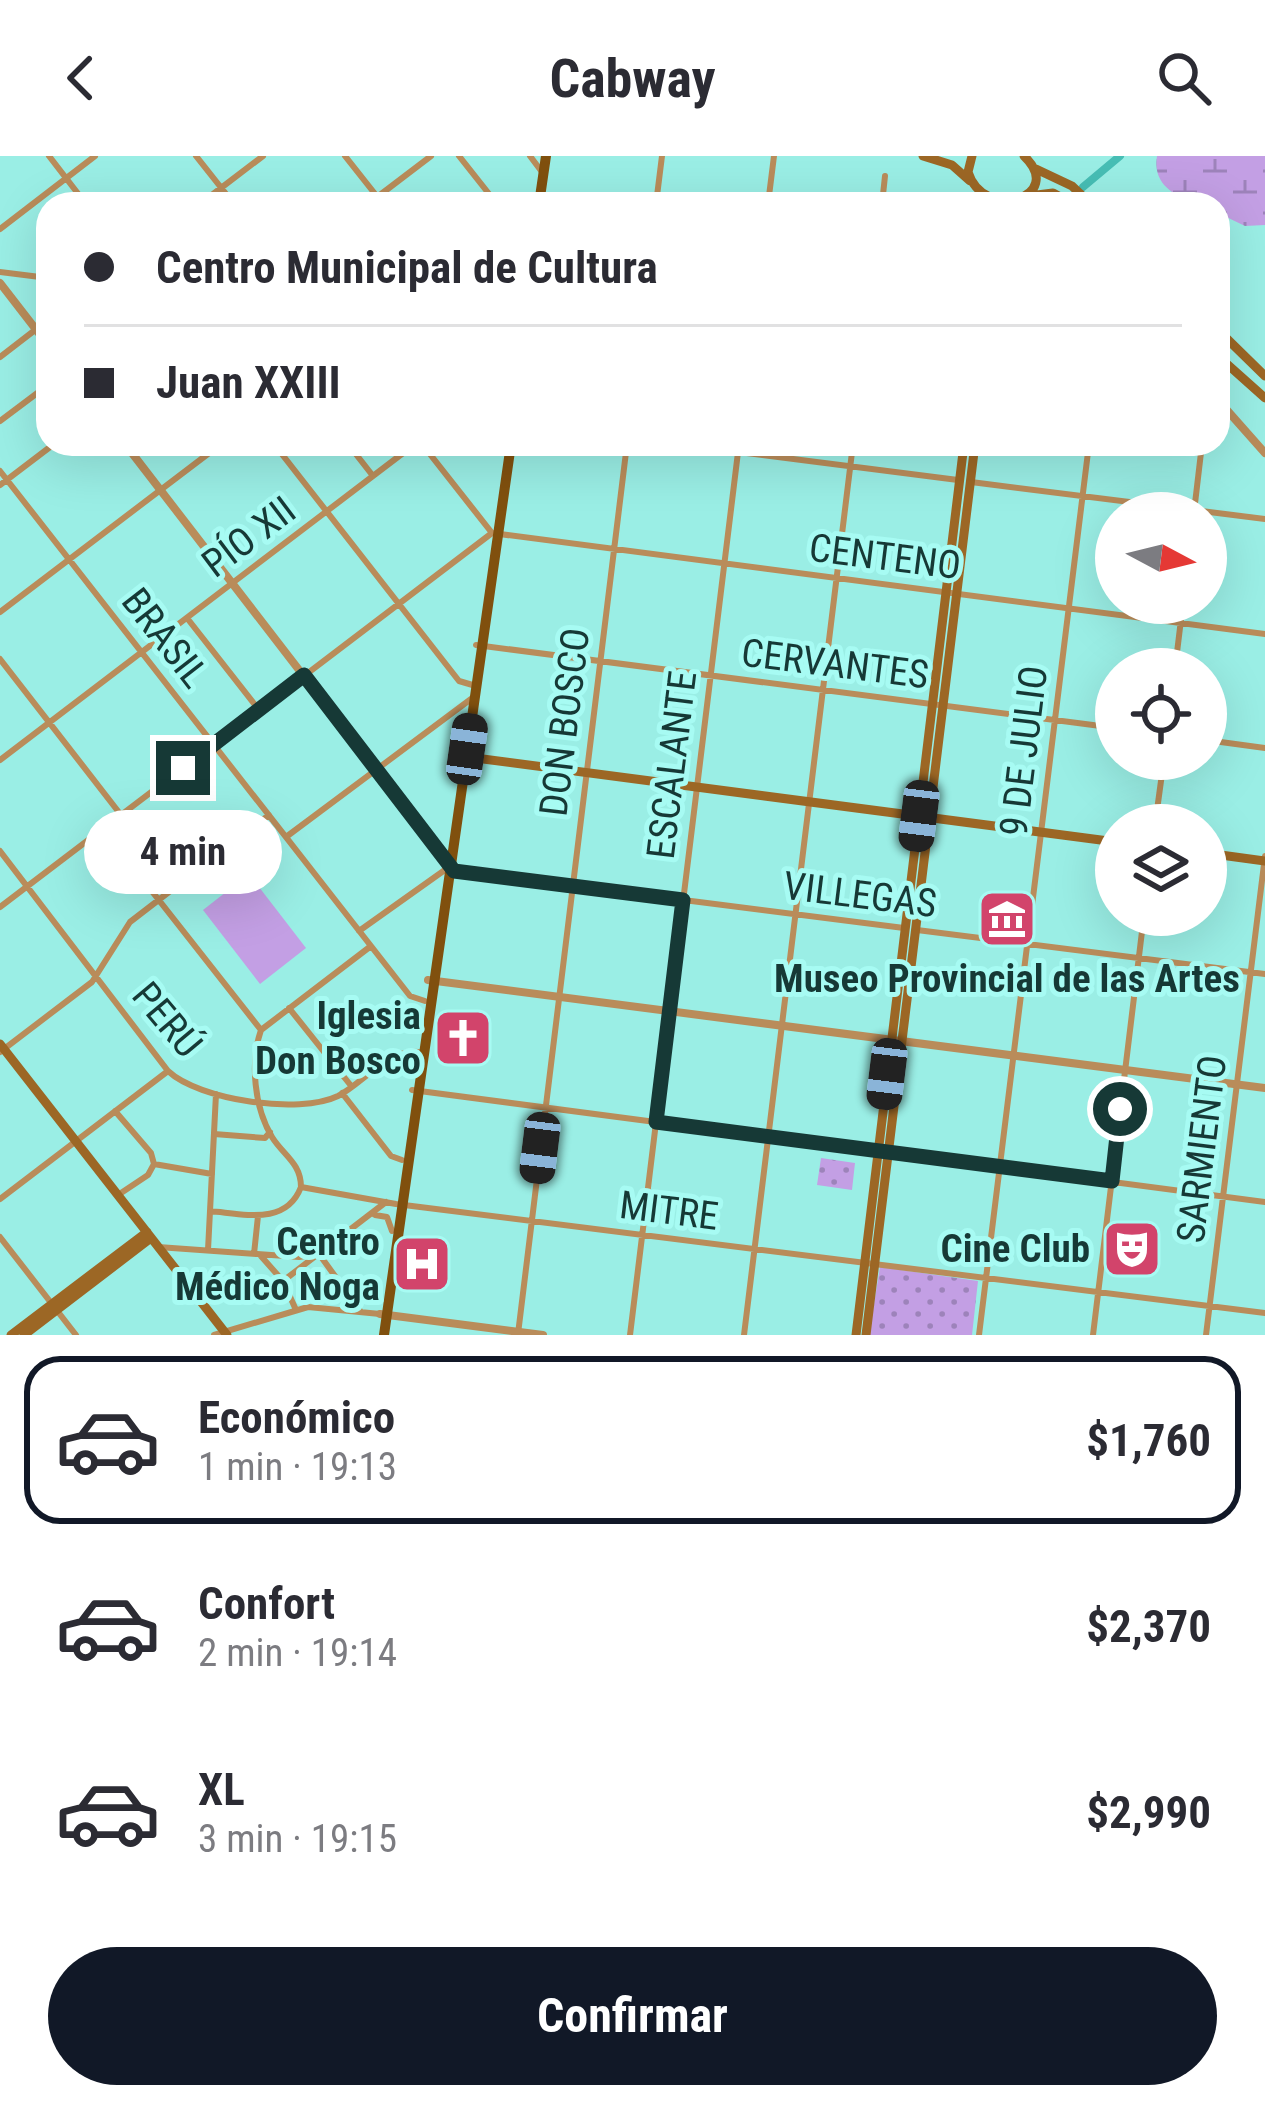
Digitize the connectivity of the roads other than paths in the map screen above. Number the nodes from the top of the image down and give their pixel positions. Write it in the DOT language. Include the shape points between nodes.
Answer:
graph roads {
  1 [pos="49,156"];
  2 [pos="95,156"];
  3 [pos="196,156"];
  4 [pos="263,156"];
  5 [pos="346,156"];
  6 [pos="431,156"];
  7 [pos="459,156"];
  8 [pos="530,156"];
  9 [pos="549,156"];
  10 [pos="662,156"];
  11 [pos="774,156"];
  12 [pos="923,156"];
  13 [pos="972,156"];
  14 [pos="1029,160"];
  15 [pos="543,173"];
  16 [pos="885,176"];
  17 [pos="66,178"];
  18 [pos="973,184"];
  19 [pos="221,188"];
  20 [pos="48,192"];
  21 [pos="77,192"];
  22 [pos="216,192"];
  23 [pos="224,192"];
  24 [pos="373,192"];
  25 [pos="390,192"];
  26 [pos="487,192"];
  27 [pos="542,192"];
  28 [pos="543,192"];
  29 [pos="658,192"];
  30 [pos="770,192"];
  31 [pos="883,192"];
  32 [pos="982,192"];
  33 [pos="1029,192"];
  34 [pos="1078,192"];
  35 [pos="36,201"];
  36 [pos="0,229"];
  37 [pos="0,272"];
  38 [pos="36,276"];
  39 [pos="0,283"];
  40 [pos="36,329"];
  41 [pos="1230,342"];
  42 [pos="0,357"];
  43 [pos="1230,367"];
  44 [pos="1265,376"];
  45 [pos="36,394"];
  46 [pos="1265,398"];
  47 [pos="1230,414"];
  48 [pos="0,421"];
  49 [pos="1265,453"];
  50 [pos="38,456"];
  51 [pos="134,456"];
  52 [pos="205,456"];
  53 [pos="283,456"];
  54 [pos="357,456"];
  55 [pos="401,456"];
  56 [pos="428,456"];
  57 [pos="506,456"];
  58 [pos="625,456"];
  59 [pos="737,456"];
  60 [pos="788,456"];
  61 [pos="851,456"];
  62 [pos="964,456"];
  63 [pos="972,456"];
  64 [pos="1088,456"];
  65 [pos="1201,456"];
  66 [pos="850,466"];
  67 [pos="0,471"];
  68 [pos="373,476"];
  69 [pos="965,481"];
  70 [pos="3,483"];
  71 [pos="160,490"];
  72 [pos="1196,492"];
  73 [pos="1083,496"];
  74 [pos="1095,498"];
  75 [pos="326,511"];
  76 [pos="1227,515"];
  77 [pos="1265,519"];
  78 [pos="495,534"];
  79 [pos="614,549"];
  80 [pos="69,560"];
  81 [pos="724,564"];
  82 [pos="836,578"];
  83 [pos="233,583"];
  84 [pos="951,593"];
  85 [pos="399,604"];
  86 [pos="1069,609"];
  87 [pos="0,612"];
  88 [pos="1095,612"];
  89 [pos="187,618"];
  90 [pos="1188,624"];
  91 [pos="1265,634"];
  92 [pos="479,645"];
  93 [pos="141,652"];
  94 [pos="0,659"];
  95 [pos="600,661"];
  96 [pos="304,675"];
  97 [pos="711,675"];
  98 [pos="823,690"];
  99 [pos="472,692"];
  100 [pos="938,705"];
  101 [pos="259,710"];
  102 [pos="1055,721"];
  103 [pos="49,722"];
  104 [pos="1095,726"];
  105 [pos="1227,743"];
  106 [pos="214,744"];
  107 [pos="1265,748"];
  108 [pos="463,757"];
  109 [pos="0,760"];
  110 [pos="377,769"];
  111 [pos="586,773"];
  112 [pos="697,787"];
  113 [pos="809,802"];
  114 [pos="121,814"];
  115 [pos="269,815"];
  116 [pos="924,817"];
  117 [pos="103,829"];
  118 [pos="1042,832"];
  119 [pos="286,837"];
  120 [pos="1095,839"];
  121 [pos="0,851"];
  122 [pos="1227,856"];
  123 [pos="1265,859"];
  124 [pos="447,865"];
  125 [pos="27,886"];
  126 [pos="572,886"];
  127 [pos="160,900"];
  128 [pos="683,900"];
  129 [pos="0,907"];
  130 [pos="795,914"];
  131 [pos="910,929"];
  132 [pos="359,931"];
  133 [pos="1142,936"];
  134 [pos="1028,944"];
  135 [pos="371,946"];
  136 [pos="1139,958"];
  137 [pos="1251,972"];
  138 [pos="1265,974"];
  139 [pos="95,975"];
  140 [pos="431,981"];
  141 [pos="559,997"];
  142 [pos="425,1000"];
  143 [pos="289,1008"];
  144 [pos="670,1011"];
  145 [pos="782,1026"];
  146 [pos="261,1030"];
  147 [pos="897,1040"];
  148 [pos="1,1048"];
  149 [pos="418,1052"];
  150 [pos="1014,1055"];
  151 [pos="422,1068"];
  152 [pos="1126,1070"];
  153 [pos="168,1071"];
  154 [pos="1237,1084"];
  155 [pos="352,1087"];
  156 [pos="1265,1088"];
  157 [pos="415,1090"];
  158 [pos="342,1093"];
  159 [pos="216,1094"];
  160 [pos="260,1101"];
  161 [pos="545,1107"];
  162 [pos="115,1111"];
  163 [pos="656,1122"];
  164 [pos="270,1132"];
  165 [pos="214,1134"];
  166 [pos="768,1136"];
  167 [pos="76,1141"];
  168 [pos="883,1152"];
  169 [pos="402,1160"];
  170 [pos="154,1164"];
  171 [pos="1000,1167"];
  172 [pos="212,1174"];
  173 [pos="1112,1181"];
  174 [pos="301,1187"];
  175 [pos="118,1195"];
  176 [pos="1223,1196"];
  177 [pos="0,1199"];
  178 [pos="1265,1202"];
  179 [pos="395,1203"];
  180 [pos="210,1211"];
  181 [pos="259,1215"];
  182 [pos="372,1216"];
  183 [pos="532,1221"];
  184 [pos="392,1231"];
  185 [pos="642,1234"];
  186 [pos="0,1237"];
  187 [pos="152,1239"];
  188 [pos="754,1249"];
  189 [pos="208,1250"];
  190 [pos="257,1254"];
  191 [pos="319,1254"];
  192 [pos="870,1263"];
  193 [pos="986,1278"];
  194 [pos="283,1281"];
  195 [pos="1098,1292"];
  196 [pos="1210,1306"];
  197 [pos="54,1307"];
  198 [pos="296,1310"];
  199 [pos="361,1312"];
  200 [pos="1265,1313"];
  201 [pos="383,1314"];
  202 [pos="221,1333"];
  203 [pos="518,1333"];
  204 [pos="861,1333"];
  205 [pos="11,1335"];
  206 [pos="24,1335"];
  207 [pos="76,1335"];
  208 [pos="380,1335"];
  209 [pos="544,1335"];
  210 [pos="630,1335"];
  211 [pos="744,1335"];
  212 [pos="980,1335"];
  213 [pos="1093,1335"];
  214 [pos="1206,1335"];
  1 -- 17 [label="street"];
  2 -- 17 [label="street"];
  3 -- 19 [label="street"];
  4 -- 19 [label="street"];
  5 -- 24 [label="street"];
  6 -- 25 [label="street"];
  7 -- 26 [label="street"];
  8 -- 15 [label="street"];
  9 -- 15 [label="main road"];
  9 -- 28 [label="main road"];
  10 -- 29 [label="street"];
  11 -- 30 [label="street"];
  12 -- 18 [label="main road" via="952,165"];
  13 -- 18 [label="main road"];
  14 -- 33 [label="main road" via="1036,184"];
  14 -- 34 [label="main road"];
  15 -- 27 [label="main road"];
  16 -- 31 [label="street"];
  17 -- 20 [label="street"];
  17 -- 21 [label="street"];
  18 -- 32 [label="main road"];
  19 -- 22 [label="street"];
  19 -- 23 [label="street"];
  35 -- 36 [label="street"];
  37 -- 38 [label="street"];
  39 -- 40 [label="street"];
  40 -- 42 [label="street"];
  41 -- 44 [label="main road"];
  43 -- 46 [label="main road"];
  45 -- 48 [label="street"];
  47 -- 49 [label="street"];
  50 -- 70 [label="street"];
  51 -- 71 [label="street"];
  52 -- 71 [label="street"];
  53 -- 75 [label="street"];
  54 -- 68 [label="street"];
  55 -- 68 [label="street, PÍO XII"];
  56 -- 78 [label="street"];
  57 -- 78 [label="main road"];
  58 -- 79 [label="street, DON BOSCO"];
  59 -- 81 [label="street, ESCALANTE"];
  60 -- 66 [label="street"];
  61 -- 66 [label="street"];
  62 -- 69 [label="main road"];
  63 -- 69 [label="main road"];
  64 -- 73 [label="street, 9 DE JULIO"];
  65 -- 72 [label="street"];
  66 -- 69 [label="street"];
  66 -- 82 [label="street"];
  67 -- 70 [label="street, BRASIL"];
  68 -- 75 [label="street, PÍO XII"];
  69 -- 73 [label="street"];
  69 -- 84 [label="main road"];
  70 -- 80 [label="street, BRASIL"];
  71 -- 80 [label="street"];
  71 -- 83 [label="street"];
  73 -- 74 [label="street"];
  73 -- 86 [label="street, 9 DE JULIO"];
  75 -- 83 [label="street, PÍO XII"];
  75 -- 85 [label="street"];
  76 -- 77 [label="street"];
  78 -- 79 [label="street, CENTENO"];
  78 -- 85 [label="street"];
  78 -- 92 [label="main road"];
  79 -- 81 [label="street, CENTENO"];
  79 -- 95 [label="street, DON BOSCO"];
  80 -- 87 [label="street"];
  80 -- 93 [label="street, BRASIL"];
  81 -- 82 [label="street, CENTENO"];
  81 -- 97 [label="street, ESCALANTE"];
  82 -- 84 [label="street, CENTENO"];
  82 -- 98 [label="street"];
  83 -- 89 [label="street, PÍO XII"];
  83 -- 96 [label="street"];
  84 -- 86 [label="street, CENTENO"];
  84 -- 100 [label="main road"];
  85 -- 96 [label="street"];
  85 -- 99 [label="street"];
  86 -- 88 [label="street, CENTENO"];
  86 -- 102 [label="street, 9 DE JULIO"];
  89 -- 93 [label="street, PÍO XII"];
  89 -- 101 [label="street"];
  90 -- 91 [label="street, CENTENO"];
  92 -- 95 [label="street, CERVANTES"];
  92 -- 99 [label="main road"];
  93 -- 103 [label="street, PÍO XII"];
  93 -- 106 [label="street, BRASIL"];
  94 -- 103 [label="street"];
  95 -- 97 [label="street, CERVANTES"];
  95 -- 111 [label="street, DON BOSCO"];
  96 -- 101 [label="street"];
  96 -- 110 [label="street"];
  97 -- 98 [label="street, CERVANTES"];
  97 -- 112 [label="street, ESCALANTE"];
  98 -- 100 [label="street, CERVANTES"];
  98 -- 113 [label="street"];
  99 -- 108 [label="main road"];
  99 -- 110 [label="street"];
  100 -- 102 [label="street, CERVANTES"];
  100 -- 116 [label="main road"];
  101 -- 106 [label="street"];
  102 -- 104 [label="street, CERVANTES"];
  102 -- 118 [label="street, 9 DE JULIO"];
  103 -- 109 [label="street, PÍO XII"];
  103 -- 114 [label="street"];
  105 -- 107 [label="street"];
  106 -- 114 [label="street"];
  106 -- 115 [label="street, BRASIL"];
  108 -- 111 [label="main road"];
  108 -- 124 [label="main road"];
  110 -- 119 [label="street"];
  110 -- 124 [label="street"];
  111 -- 112 [label="main road"];
  111 -- 126 [label="street, DON BOSCO"];
  112 -- 113 [label="main road"];
  112 -- 128 [label="street, ESCALANTE"];
  113 -- 116 [label="main road"];
  113 -- 130 [label="street"];
  114 -- 117 [label="street"];
  115 -- 119 [label="street, BRASIL"];
  115 -- 127 [label="street"];
  116 -- 118 [label="main road"];
  116 -- 131 [label="main road"];
  117 -- 125 [label="street"];
  117 -- 127 [label="street"];
  118 -- 120 [label="main road"];
  118 -- 134 [label="street, 9 DE JULIO"];
  119 -- 132 [label="street, BRASIL"];
  121 -- 125 [label="street, PERÚ"];
  122 -- 123 [label="main road"];
  123 -- 137 [label="street, SARMIENTO"];
  124 -- 126 [label="street, VILLEGAS"];
  124 -- 132 [label="street"];
  124 -- 140 [label="main road"];
  125 -- 129 [label="street"];
  125 -- 139 [label="street, PERÚ"];
  126 -- 128 [label="street, VILLEGAS"];
  126 -- 141 [label="street, DON BOSCO"];
  127 -- 139 [label="street" via="130,922"];
  127 -- 146 [label="street"];
  128 -- 130 [label="street, VILLEGAS"];
  128 -- 144 [label="street, ESCALANTE"];
  130 -- 131 [label="street, VILLEGAS"];
  130 -- 145 [label="street"];
  131 -- 134 [label="street, VILLEGAS"];
  131 -- 147 [label="main road"];
  132 -- 135 [label="street, BRASIL"];
  133 -- 136 [label="street"];
  134 -- 136 [label="street, VILLEGAS"];
  134 -- 150 [label="street, 9 DE JULIO"];
  135 -- 142 [label="street, BRASIL" via="410,996"];
  135 -- 143 [label="street"];
  136 -- 137 [label="street, VILLEGAS"];
  136 -- 152 [label="street"];
  137 -- 138 [label="street, VILLEGAS"];
  137 -- 154 [label="street, SARMIENTO"];
  139 -- 148 [label="street"];
  139 -- 153 [label="street, PERÚ"];
  140 -- 141 [label="street"];
  140 -- 142 [label="main road"];
  140 -- 151 [label="main road"];
  141 -- 144 [label="street"];
  141 -- 161 [label="street, DON BOSCO"];
  142 -- 149 [label="main road"];
  143 -- 146 [label="street"];
  143 -- 155 [label="street"];
  144 -- 145 [label="street"];
  144 -- 163 [label="street, ESCALANTE"];
  145 -- 147 [label="street"];
  145 -- 166 [label="street"];
  146 -- 160 [label="street"];
  147 -- 150 [label="street"];
  147 -- 168 [label="main road"];
  148 -- 167 [label="main road"];
  149 -- 151 [label="main road"];
  149 -- 155 [label="street, PERÚ" via="402,1052"];
  149 -- 157 [label="main road"];
  150 -- 152 [label="street"];
  150 -- 171 [label="street, 9 DE JULIO"];
  151 -- 157 [label="main road"];
  152 -- 154 [label="street"];
  152 -- 173 [label="street"];
  153 -- 159 [label="street, PERÚ"];
  153 -- 162 [label="street"];
  154 -- 156 [label="street"];
  154 -- 176 [label="street, SARMIENTO"];
  155 -- 158 [label="street, PERÚ"];
  157 -- 161 [label="street"];
  157 -- 169 [label="main road"];
  157 -- 179 [label="main road"];
  158 -- 160 [label="street, PERÚ" via="307,1103"];
  158 -- 169 [label="street"];
  159 -- 160 [label="street, PERÚ"];
  159 -- 165 [label="street"];
  160 -- 164 [label="street"];
  161 -- 163 [label="street"];
  161 -- 183 [label="street, DON BOSCO"];
  162 -- 167 [label="street"];
  162 -- 170 [label="street"];
  163 -- 166 [label="street"];
  163 -- 185 [label="street, ESCALANTE"];
  164 -- 165 [label="street"];
  164 -- 174 [label="street" via="297,1166"];
  165 -- 172 [label="street"];
  166 -- 168 [label="street"];
  166 -- 188 [label="street"];
  167 -- 175 [label="main road"];
  167 -- 177 [label="street"];
  168 -- 171 [label="street"];
  168 -- 192 [label="main road"];
  169 -- 179 [label="main road"];
  170 -- 172 [label="street"];
  170 -- 175 [label="street"];
  171 -- 173 [label="street"];
  171 -- 193 [label="street, 9 DE JULIO"];
  172 -- 180 [label="street"];
  173 -- 176 [label="street"];
  173 -- 195 [label="street"];
  174 -- 179 [label="street, MITRE"];
  174 -- 181 [label="street" via="284,1210"];
  175 -- 187 [label="main road"];
  176 -- 178 [label="street"];
  176 -- 196 [label="street, SARMIENTO"];
  179 -- 182 [label="street"];
  179 -- 183 [label="street, MITRE"];
  179 -- 184 [label="main road"];
  179 -- 201 [label="main road"];
  180 -- 181 [label="street"];
  180 -- 189 [label="street"];
  181 -- 190 [label="street"];
  182 -- 184 [label="street" via="388,1217"];
  182 -- 191 [label="street"];
  183 -- 185 [label="street, MITRE"];
  183 -- 203 [label="street, DON BOSCO"];
  184 -- 201 [label="main road"];
  185 -- 188 [label="street, MITRE"];
  185 -- 210 [label="street, ESCALANTE"];
  186 -- 197 [label="street"];
  187 -- 189 [label="street"];
  187 -- 197 [label="main road"];
  187 -- 202 [label="main road"];
  188 -- 192 [label="street, MITRE"];
  188 -- 211 [label="street"];
  189 -- 190 [label="street"];
  190 -- 191 [label="street"];
  190 -- 194 [label="street"];
  191 -- 194 [label="street"];
  191 -- 199 [label="street"];
  192 -- 193 [label="street, MITRE"];
  192 -- 204 [label="main road"];
  193 -- 195 [label="street, MITRE"];
  193 -- 212 [label="street, 9 DE JULIO"];
  194 -- 198 [label="street"];
  195 -- 196 [label="street, MITRE"];
  195 -- 213 [label="street"];
  196 -- 200 [label="street, MITRE"];
  196 -- 214 [label="street, SARMIENTO"];
  197 -- 205 [label="main road"];
  197 -- 206 [label="main road"];
  197 -- 207 [label="street"];
  198 -- 199 [label="street"];
  198 -- 202 [label="street"];
  199 -- 201 [label="street"];
  201 -- 203 [label="street"];
  201 -- 208 [label="main road"];
  203 -- 209 [label="street"];
}
